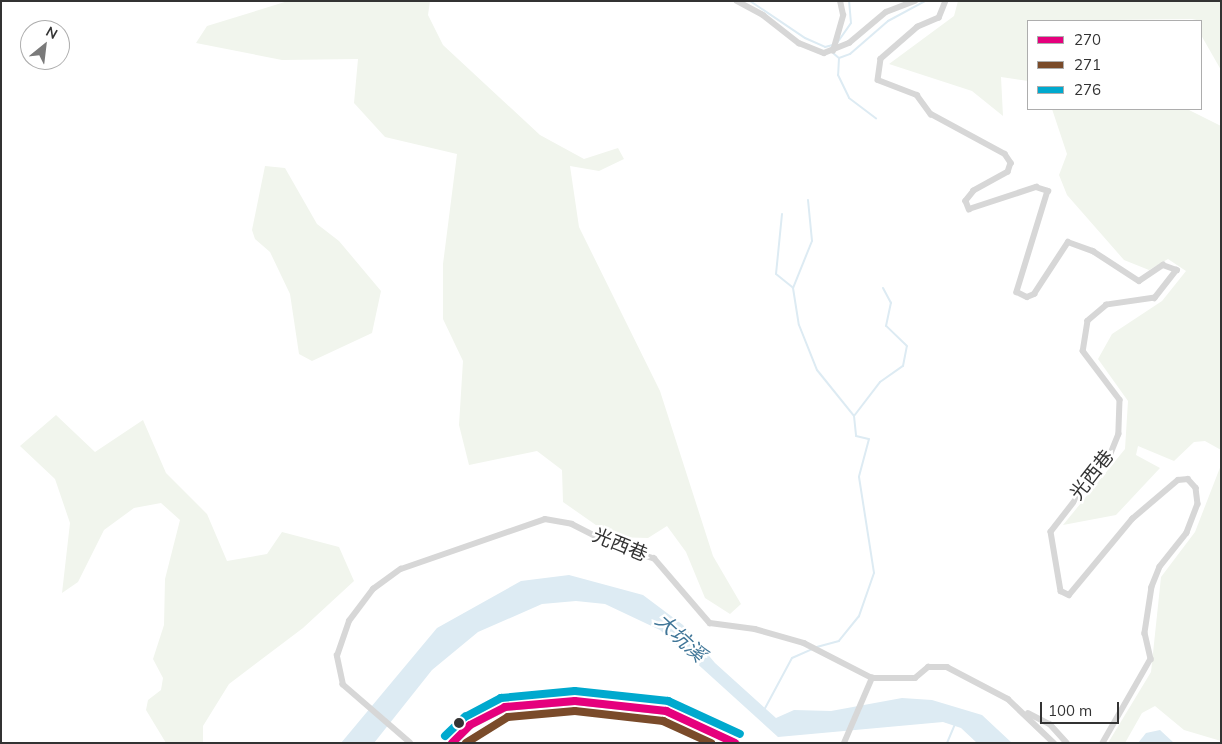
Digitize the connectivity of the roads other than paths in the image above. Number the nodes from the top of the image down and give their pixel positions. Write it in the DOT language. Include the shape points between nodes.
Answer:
graph roads {
  1 [pos="736,1"];
  2 [pos="840,1"];
  3 [pos="915,1"];
  4 [pos="946,1"];
  5 [pos="833,51"];
  6 [pos="872,678"];
  7 [pos="1026,712"];
  8 [pos="733,742"];
  9 [pos="410,743"];
  10 [pos="452,743"];
  11 [pos="844,743"];
  12 [pos="1054,743"];
  13 [pos="1067,743"];
  14 [pos="1103,743"];
  1 -- 5 [label="street" via="763,15 799,43 824,53"];
  2 -- 5 [label="street" via="843,15"];
  3 -- 5 [label="street" via="886,12"];
  4 -- 14 [label="street, 光西巷" via="939,18 918,27 881,58 878,80 917,95 931,114 1005,154 1011,164 1008,172 974,191 966,200 969,209 1036,186 1048,191 1015,285 1019,295 1034,294 1068,242 1093,251 1139,281 1163,265 1177,270 1155,298 1107,305 1088,321 1083,351 1120,400 1119,434 1110,456 1051,532 1061,591 1069,595 1132,519 1178,480 1188,478 1196,488 1198,504 1187,533 1160,567 1152,587 1145,633 1151,659"];
  6 -- 7 [label="street, 光西巷" via="915,678 928,667 947,667 991,688"];
  6 -- 9 [label="street, 光西巷" via="804,643 755,629 710,623 654,558 617,547 572,524 545,519 401,569 373,589 349,621 337,656 343,685"];
  6 -- 11 [label="street"];
  7 -- 12 [label="street, 光西巷"];
  7 -- 13 [label="street, 光西巷" via="1050,724"];
  8 -- 10 [label="main road" via="666,711 575,701 504,707 470,726"];
}
